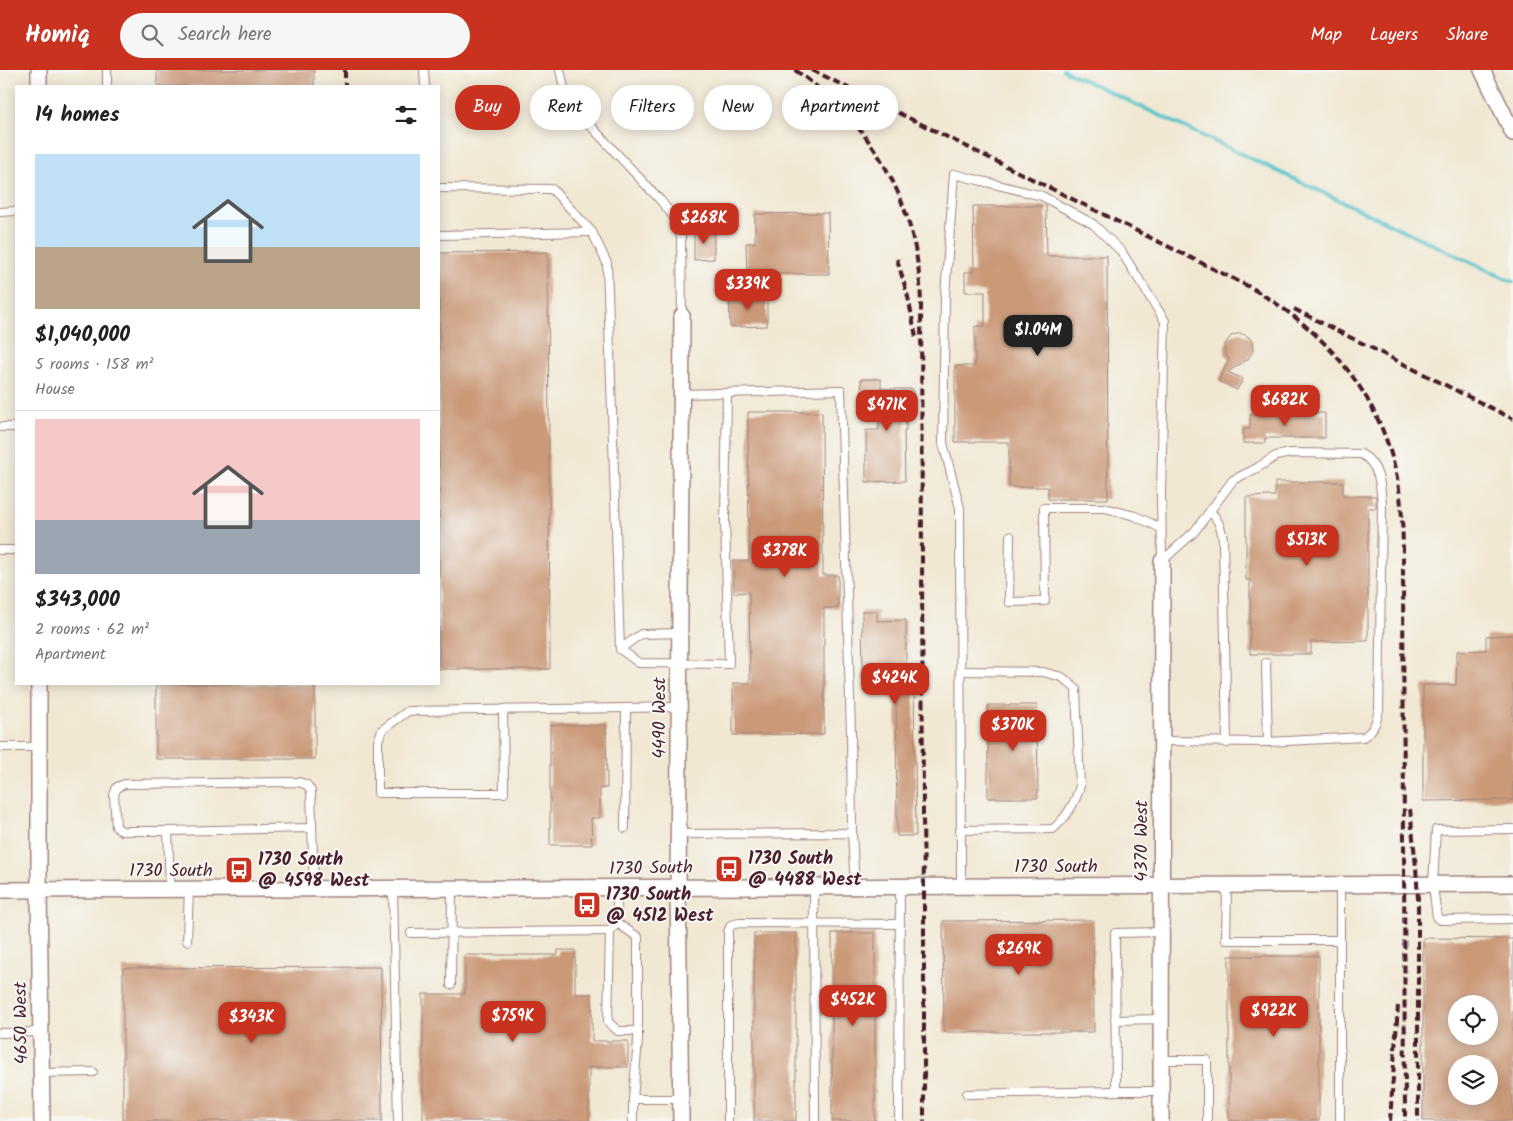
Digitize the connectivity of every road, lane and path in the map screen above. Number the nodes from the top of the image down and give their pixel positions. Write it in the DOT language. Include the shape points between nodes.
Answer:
graph roads {
  1 [pos="39,70"];
  2 [pos="107,70"];
  3 [pos="424,70"];
  4 [pos="560,70"];
  5 [pos="1485,71"];
  6 [pos="39,85"];
  7 [pos="107,85"];
  8 [pos="424,85"];
  9 [pos="1513,133"];
  10 [pos="440,188"];
  11 [pos="15,211"];
  12 [pos="0,212"];
  13 [pos="592,232"];
  14 [pos="440,235"];
  15 [pos="682,316"];
  16 [pos="727,393"];
  17 [pos="682,394"];
  18 [pos="0,427"];
  19 [pos="15,427"];
  20 [pos="1210,511"];
  21 [pos="1161,528"];
  22 [pos="1010,536"];
  23 [pos="0,550"];
  24 [pos="15,550"];
  25 [pos="1162,562"];
  26 [pos="680,633"];
  27 [pos="620,649"];
  28 [pos="680,663"];
  29 [pos="1266,663"];
  30 [pos="960,671"];
  31 [pos="39,685"];
  32 [pos="679,707"];
  33 [pos="626,708"];
  34 [pos="503,709"];
  35 [pos="1161,742"];
  36 [pos="1227,742"];
  37 [pos="1268,742"];
  38 [pos="0,747"];
  39 [pos="39,747"];
  40 [pos="312,828"];
  41 [pos="626,828"];
  42 [pos="1513,829"];
  43 [pos="960,830"];
  44 [pos="168,831"];
  45 [pos="852,833"];
  46 [pos="678,834"];
  47 [pos="1513,884"];
  48 [pos="1227,885"];
  49 [pos="1340,885"];
  50 [pos="1433,885"];
  51 [pos="961,886"];
  52 [pos="1161,886"];
  53 [pos="814,887"];
  54 [pos="855,887"];
  55 [pos="900,887"];
  56 [pos="392,888"];
  57 [pos="452,888"];
  58 [pos="617,888"];
  59 [pos="678,888"];
  60 [pos="170,889"];
  61 [pos="189,889"];
  62 [pos="314,889"];
  63 [pos="0,890"];
  64 [pos="39,890"];
  65 [pos="1513,919"];
  66 [pos="617,923"];
  67 [pos="814,924"];
  68 [pos="900,924"];
  69 [pos="610,931"];
  70 [pos="452,932"];
  71 [pos="1161,932"];
  72 [pos="411,933"];
  73 [pos="1340,940"];
  74 [pos="187,941"];
  75 [pos="451,985"];
  76 [pos="1161,1019"];
  77 [pos="1115,1020"];
  78 [pos="638,1031"];
  79 [pos="40,1032"];
  80 [pos="0,1033"];
  81 [pos="1161,1060"];
  82 [pos="42,1072"];
  83 [pos="94,1072"];
  84 [pos="1116,1091"];
  85 [pos="1161,1091"];
  86 [pos="967,1094"];
  87 [pos="633,1099"];
  88 [pos="681,1099"];
  89 [pos="42,1121"];
  90 [pos="398,1121"];
  91 [pos="633,1121"];
  92 [pos="682,1121"];
  93 [pos="728,1121"];
  94 [pos="814,1121"];
  95 [pos="899,1121"];
  96 [pos="1161,1121"];
  97 [pos="1207,1121"];
  98 [pos="1340,1121"];
  1 -- 6 [label="street"];
  2 -- 7 [label="lane"];
  3 -- 8 [label="lane"];
  4 -- 15 [label="lane" via="568,106 587,122 673,216 681,236"];
  5 -- 9 [label="street"];
  10 -- 13 [label="lane" via="552,189"];
  11 -- 12 [label="lane"];
  13 -- 14 [label="lane"];
  13 -- 27 [label="lane" via="607,263"];
  15 -- 17 [label="street, 4490 West"];
  16 -- 17 [label="lane"];
  16 -- 28 [label="lane" via="725,520 729,664"];
  16 -- 45 [label="lane" via="841,390"];
  17 -- 26 [label="street, 4490 West"];
  18 -- 19 [label="lane"];
  20 -- 25 [label="lane" via="1194,532"];
  20 -- 36 [label="lane" via="1221,525 1223,539"];
  20 -- 37 [label="lane" via="1232,480 1281,454 1361,454 1369,459 1380,479 1379,709 1375,725 1363,737"];
  21 -- 22 [label="lane" via="1136,516 1105,508 1044,508 1046,601 1009,602"];
  21 -- 25 [label="lane"];
  21 -- 30 [label="lane" via="1165,321 1121,250 1093,224 1042,196 954,174 945,296 943,443 960,508"];
  23 -- 24 [label="lane"];
  25 -- 35 [label="street, 4370 West"];
  26 -- 27 [label="lane" via="641,634"];
  26 -- 28 [label="street, 4490 West"];
  27 -- 28 [label="lane" via="639,663"];
  28 -- 32 [label="street, 4490 West"];
  29 -- 37 [label="lane"];
  30 -- 43 [label="lane"];
  30 -- 43 [label="lane" via="1043,672 1062,676 1076,689 1080,786 1065,819 1053,829"];
  31 -- 39 [label="street, 4650 West"];
  32 -- 33 [label="lane"];
  32 -- 46 [label="street, 4490 West"];
  33 -- 34 [label="lane"];
  33 -- 41 [label="lane"];
  34 -- 34 [label="lane" via="408,711 382,730 378,741 378,793 504,792"];
  35 -- 36 [label="lane"];
  35 -- 52 [label="street, 4370 West"];
  36 -- 37 [label="lane"];
  38 -- 39 [label="lane"];
  39 -- 64 [label="street, 4650 West"];
  40 -- 44 [label="lane"];
  40 -- 44 [label="lane" via="312,791 299,782 125,784 117,787 114,795 116,827 122,831"];
  40 -- 62 [label="lane"];
  42 -- 50 [label="lane" via="1436,830"];
  43 -- 51 [label="lane"];
  44 -- 60 [label="lane"];
  45 -- 46 [label="lane"];
  45 -- 54 [label="lane"];
  46 -- 59 [label="street, 4490 West"];
  47 -- 50 [label="street, 1730 South"];
  48 -- 49 [label="street, 1730 South"];
  48 -- 52 [label="street, 1730 South"];
  48 -- 73 [label="lane" via="1226,940"];
  49 -- 50 [label="street, 1730 South"];
  49 -- 73 [label="lane"];
  50 -- 65 [label="lane" via="1436,915 1440,920"];
  51 -- 52 [label="street, 1730 South"];
  51 -- 55 [label="street, 1730 South"];
  52 -- 71 [label="street, 4370 West"];
  53 -- 54 [label="street, 1730 South"];
  53 -- 59 [label="street, 1730 South"];
  53 -- 67 [label="lane"];
  54 -- 55 [label="street, 1730 South"];
  55 -- 68 [label="lane"];
  56 -- 57 [label="street, 1730 South"];
  56 -- 62 [label="street, 1730 South"];
  56 -- 90 [label="lane"];
  57 -- 58 [label="street, 1730 South"];
  57 -- 70 [label="lane"];
  58 -- 59 [label="street, 1730 South"];
  58 -- 66 [label="lane"];
  59 -- 88 [label="street, 4490 West"];
  60 -- 61 [label="street, 1730 South"];
  60 -- 64 [label="street, 1730 South"];
  61 -- 62 [label="street, 1730 South"];
  61 -- 74 [label="lane"];
  63 -- 64 [label="street, 1730 South"];
  64 -- 79 [label="street, 4650 West"];
  66 -- 69 [label="lane"];
  66 -- 78 [label="lane" via="638,937"];
  67 -- 68 [label="lane"];
  67 -- 93 [label="lane" via="739,922 729,928"];
  67 -- 94 [label="lane"];
  68 -- 95 [label="lane"];
  69 -- 70 [label="lane"];
  69 -- 78 [label="lane" via="608,1022 618,1031"];
  70 -- 72 [label="lane"];
  70 -- 75 [label="lane"];
  71 -- 76 [label="street, 4370 West"];
  71 -- 77 [label="lane" via="1115,933"];
  73 -- 98 [label="lane"];
  76 -- 77 [label="lane"];
  76 -- 81 [label="street, 4370 West"];
  77 -- 84 [label="lane"];
  78 -- 87 [label="lane"];
  79 -- 80 [label="lane"];
  79 -- 82 [label="street, 4650 West"];
  81 -- 85 [label="street, 4370 West"];
  81 -- 97 [label="lane" via="1207,1060"];
  82 -- 83 [label="lane"];
  82 -- 89 [label="street, 4650 West"];
  84 -- 85 [label="lane"];
  84 -- 86 [label="lane"];
  85 -- 96 [label="street, 4370 West"];
  87 -- 88 [label="lane"];
  87 -- 91 [label="lane"];
  88 -- 92 [label="street, 4490 West"];
}
